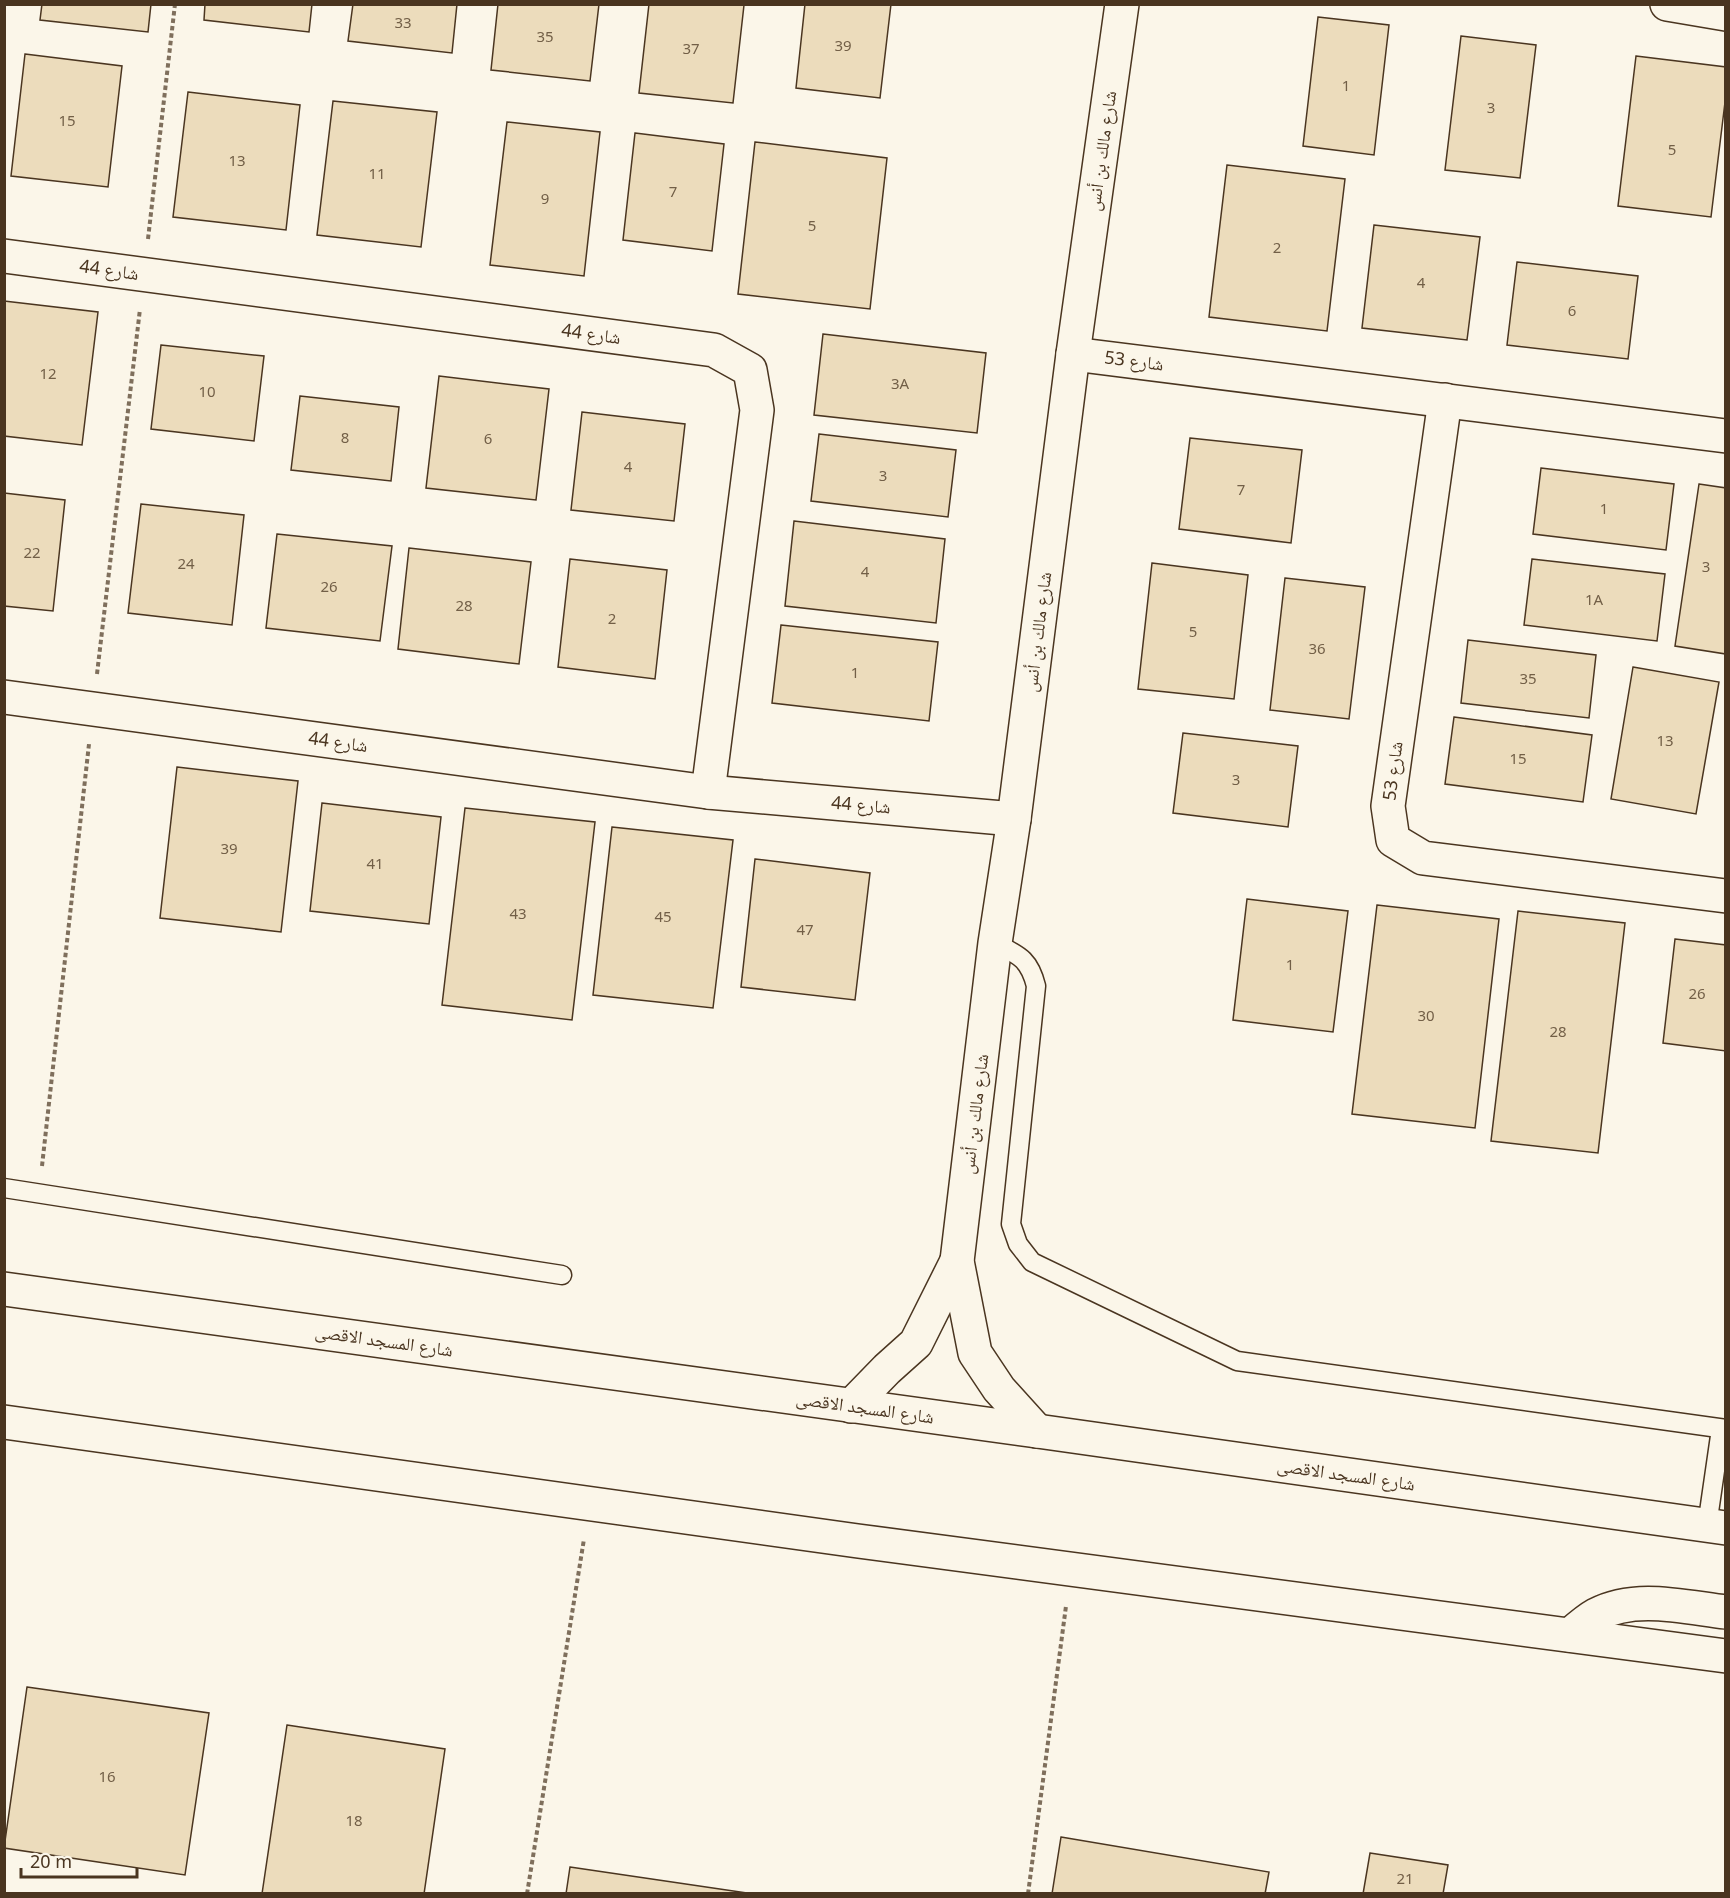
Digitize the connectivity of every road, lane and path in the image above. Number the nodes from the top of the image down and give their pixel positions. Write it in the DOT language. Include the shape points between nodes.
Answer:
graph roads {
  1 [pos="175,4"];
  2 [pos="1122,4"];
  3 [pos="1667,4"];
  4 [pos="1725,14"];
  5 [pos="4,256"];
  6 [pos="144,274"];
  7 [pos="1073,354"];
  8 [pos="1445,400"];
  9 [pos="1723,430"];
  10 [pos="4,697"];
  11 [pos="93,709"];
  12 [pos="708,792"];
  13 [pos="1014,819"];
  14 [pos="1725,896"];
  15 [pos="995,943"];
  16 [pos="4,1188"];
  17 [pos="39,1194"];
  18 [pos="957,1261"];
  19 [pos="562,1275"];
  20 [pos="14,1294"];
  21 [pos="851,1406"];
  22 [pos="4,1422"];
  23 [pos="1723,1429"];
  24 [pos="1037,1431"];
  25 [pos="589,1503"];
  26 [pos="1716,1527"];
  27 [pos="1071,1569"];
  28 [pos="1725,1612"];
  29 [pos="1570,1635"];
  30 [pos="1725,1656"];
  31 [pos="527,1893"];
  32 [pos="1028,1893"];
  1 -- 6 [label="path"];
  2 -- 7 [label="street, شارع مالك بن أنس"];
  3 -- 4 [label="street"];
  5 -- 6 [label="street, شارع 44"];
  6 -- 11 [label="path"];
  6 -- 12 [label="street, شارع 44" via="714,350 750,370 758,410"];
  7 -- 8 [label="street, شارع 53"];
  7 -- 13 [label="street, شارع مالك بن أنس"];
  8 -- 9 [label="street, شارع 53"];
  8 -- 14 [label="street, شارع 53" via="1388,806 1393,840 1423,858"];
  10 -- 11 [label="street, شارع 44"];
  11 -- 12 [label="street, شارع 44"];
  11 -- 17 [label="path"];
  12 -- 13 [label="street, شارع 44"];
  13 -- 15 [label="street, شارع مالك بن أنس"];
  15 -- 18 [label="street, شارع مالك بن أنس"];
  15 -- 23 [label="lane" via="1023,958 1036,986 1011,1224 1018,1244 1032,1262 1237,1361"];
  16 -- 17 [label="lane"];
  17 -- 19 [label="lane"];
  18 -- 21 [label="street, شارع مالك بن أنس" via="916,1343"];
  18 -- 24 [label="street, شارع مالك بن أنس" via="975,1353 999,1389"];
  20 -- 21 [label="street, شارع المسجد الاقصى"];
  21 -- 24 [label="street, شارع المسجد الاقصى"];
  22 -- 25 [label="street"];
  23 -- 26 [label="lane"];
  24 -- 26 [label="street, شارع المسجد الاقصى"];
  25 -- 27 [label="street"];
  25 -- 31 [label="path"];
  27 -- 29 [label="street"];
  27 -- 32 [label="path"];
  28 -- 29 [label="street" via="1628,1604 1596,1615"];
  29 -- 30 [label="street"];
}
